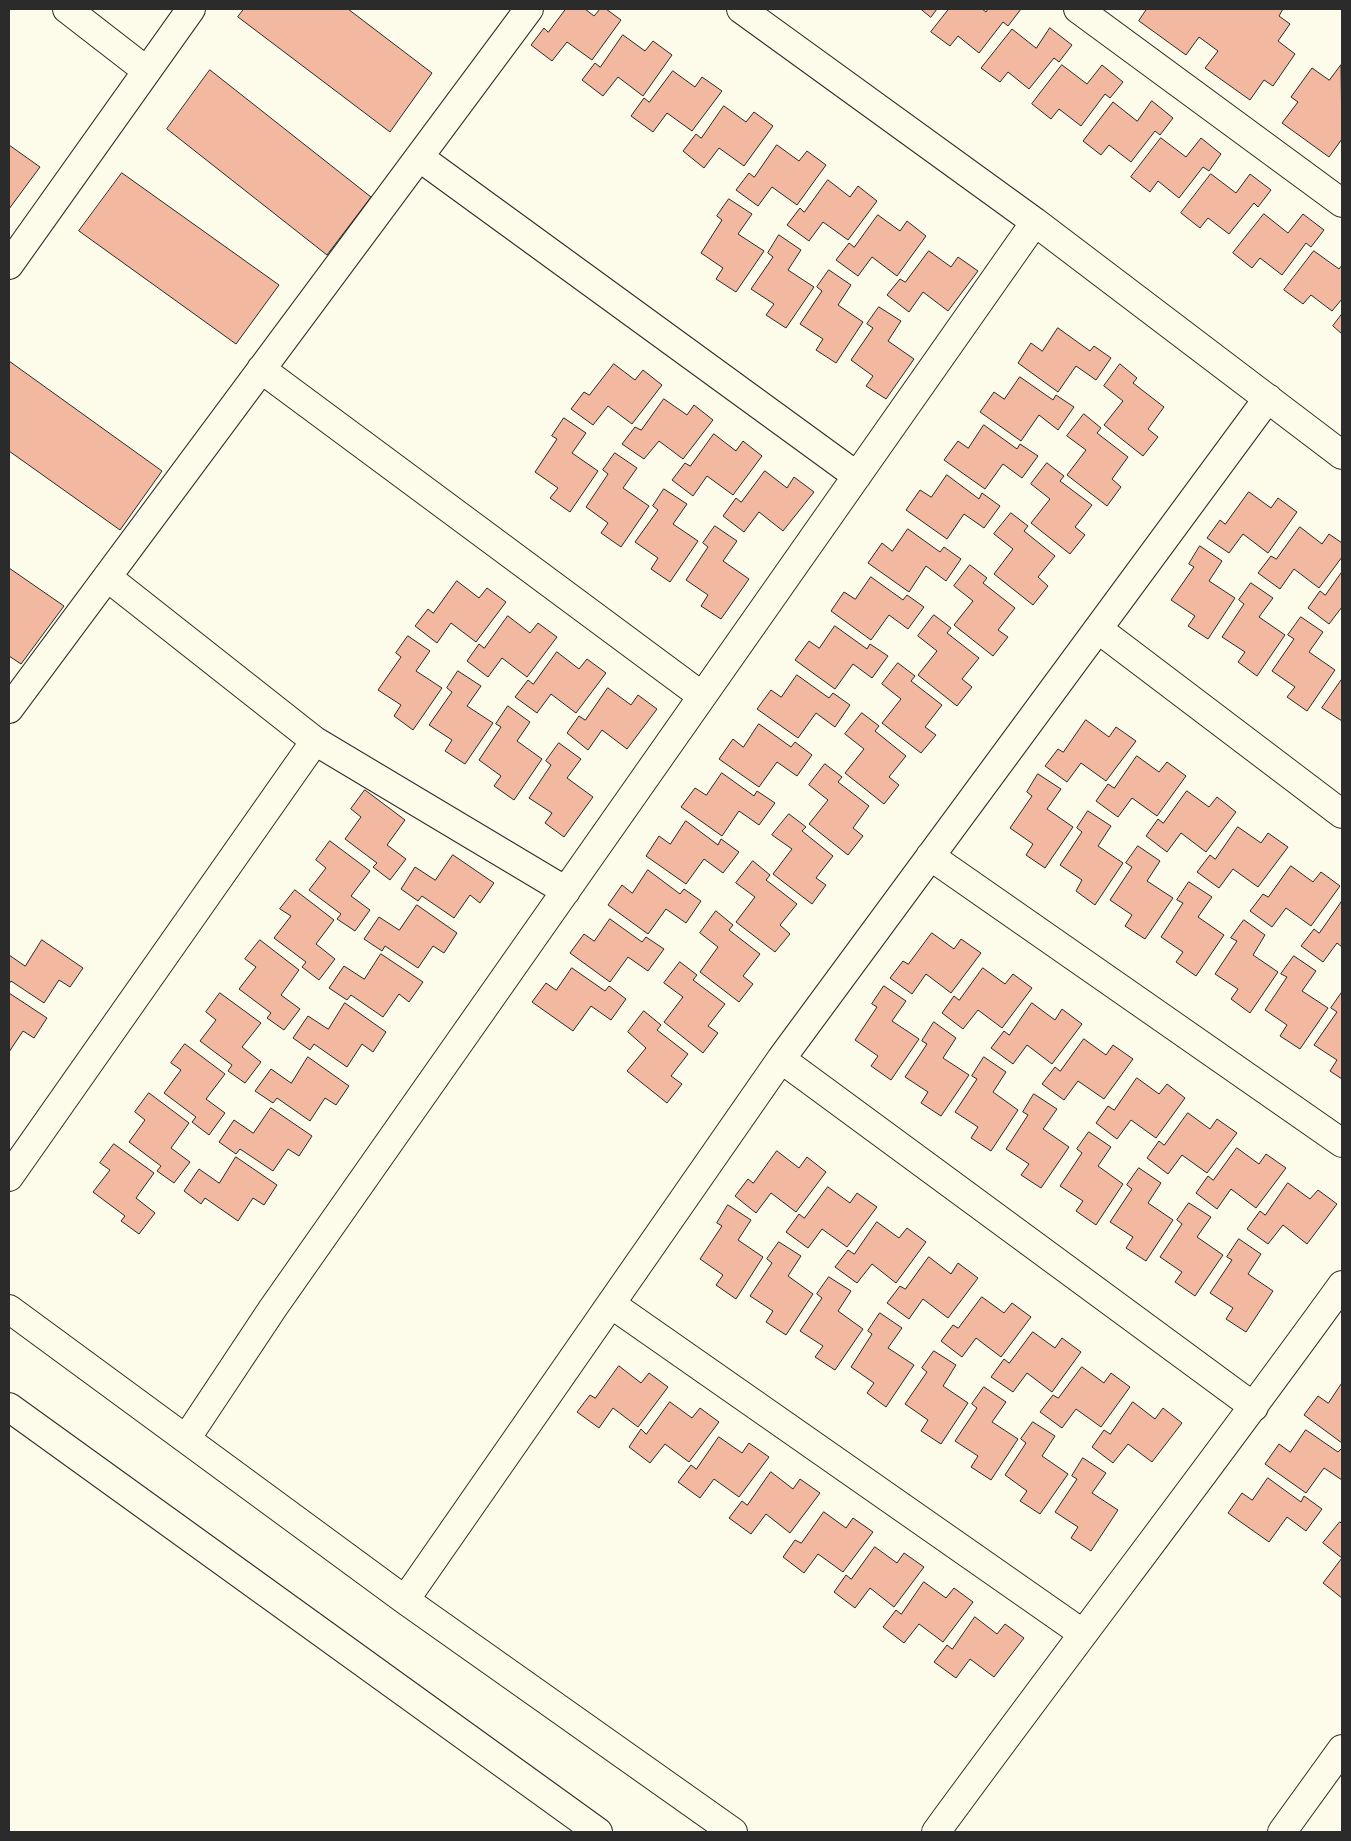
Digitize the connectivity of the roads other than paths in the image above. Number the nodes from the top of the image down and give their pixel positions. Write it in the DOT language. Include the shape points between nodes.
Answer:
graph roads {
  1 [pos="67,9"];
  2 [pos="192,9"];
  3 [pos="529,9"];
  4 [pos="741,9"];
  5 [pos="1078,9"];
  6 [pos="147,71"];
  7 [pos="420,157"];
  8 [pos="1342,203"];
  9 [pos="1034,222"];
  10 [pos="9,264"];
  11 [pos="261,369"];
  12 [pos="1268,398"];
  13 [pos="1342,455"];
  14 [pos="857,476"];
  15 [pos="107,577"];
  16 [pos="1098,629"];
  17 [pos="702,696"];
  18 [pos="9,709"];
  19 [pos="315,741"];
  20 [pos="1342,814"];
  21 [pos="930,856"];
  22 [pos="566,891"];
  23 [pos="782,1059"];
  24 [pos="1342,1143"];
  25 [pos="9,1177"];
  26 [pos="1342,1284"];
  27 [pos="611,1304"];
  28 [pos="9,1309"];
  29 [pos="9,1407"];
  30 [pos="1254,1407"];
  31 [pos="186,1439"];
  32 [pos="405,1600"];
  33 [pos="1082,1633"];
  34 [pos="1342,1749"];
  35 [pos="598,1832"];
  36 [pos="733,1832"];
  37 [pos="936,1832"];
  38 [pos="1282,1832"];
  1 -- 6 [label="street"];
  2 -- 6 [label="street"];
  3 -- 7 [label="street"];
  4 -- 9 [label="street"];
  5 -- 8 [label="street"];
  6 -- 10 [label="street"];
  7 -- 11 [label="street"];
  7 -- 14 [label="street"];
  9 -- 12 [label="street"];
  9 -- 14 [label="street"];
  11 -- 15 [label="street"];
  11 -- 17 [label="street"];
  12 -- 13 [label="street"];
  12 -- 16 [label="street"];
  14 -- 17 [label="street"];
  15 -- 18 [label="street"];
  15 -- 19 [label="street"];
  16 -- 20 [label="street"];
  16 -- 21 [label="street"];
  17 -- 22 [label="street"];
  19 -- 22 [label="street"];
  19 -- 25 [label="street"];
  21 -- 23 [label="street"];
  21 -- 24 [label="street"];
  22 -- 31 [label="street" via="273,1308"];
  23 -- 27 [label="street"];
  23 -- 30 [label="street"];
  26 -- 30 [label="street"];
  27 -- 32 [label="street"];
  27 -- 33 [label="street"];
  28 -- 31 [label="street"];
  29 -- 35 [label="street"];
  30 -- 33 [label="street"];
  31 -- 32 [label="street"];
  32 -- 36 [label="street"];
  33 -- 37 [label="street"];
  34 -- 38 [label="street"];
}
